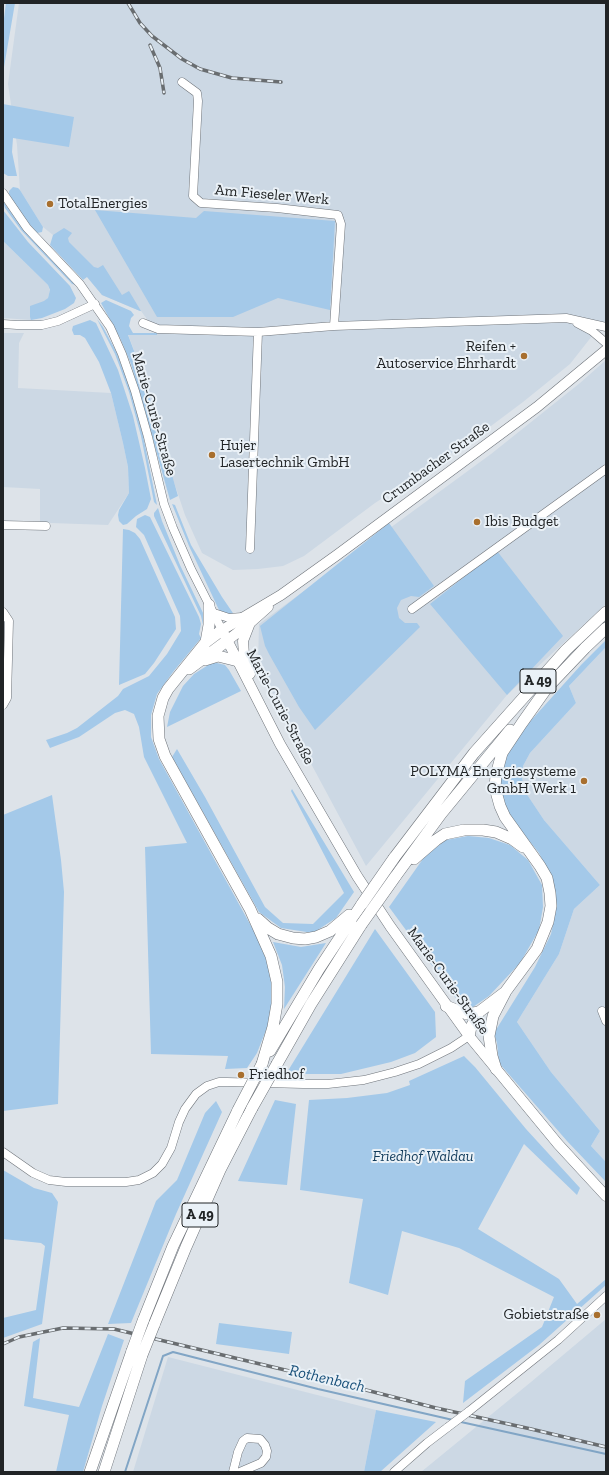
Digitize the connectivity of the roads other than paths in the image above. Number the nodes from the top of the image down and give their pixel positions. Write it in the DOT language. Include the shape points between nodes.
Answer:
graph roads {
  1 [pos="182,82"];
  2 [pos="3,193"];
  3 [pos="95,304"];
  4 [pos="555,318"];
  5 [pos="3,324"];
  6 [pos="142,324"];
  7 [pos="596,325"];
  8 [pos="334,326"];
  9 [pos="606,327"];
  10 [pos="258,332"];
  11 [pos="606,335"];
  12 [pos="606,343"];
  13 [pos="606,350"];
  14 [pos="606,469"];
  15 [pos="3,525"];
  16 [pos="46,526"];
  17 [pos="250,549"];
  18 [pos="212,609"];
  19 [pos="412,609"];
  20 [pos="3,612"];
  21 [pos="606,612"];
  22 [pos="246,620"];
  23 [pos="606,628"];
  24 [pos="225,635"];
  25 [pos="206,642"];
  26 [pos="200,661"];
  27 [pos="238,661"];
  28 [pos="179,676"];
  29 [pos="549,686"];
  30 [pos="254,692"];
  31 [pos="3,705"];
  32 [pos="533,855"];
  33 [pos="399,872"];
  34 [pos="250,909"];
  35 [pos="357,910"];
  36 [pos="506,991"];
  37 [pos="446,1006"];
  38 [pos="602,1011"];
  39 [pos="480,1012"];
  40 [pos="493,1016"];
  41 [pos="606,1021"];
  42 [pos="469,1036"];
  43 [pos="262,1064"];
  44 [pos="496,1069"];
  45 [pos="3,1152"];
  46 [pos="606,1196"];
  47 [pos="606,1296"];
  48 [pos="137,1353"];
  49 [pos="90,1472"];
  50 [pos="104,1472"];
  51 [pos="233,1472"];
  52 [pos="240,1472"];
  53 [pos="394,1472"];
  1 -- 8 [label="street, Am Fieseler Werk" via="197,93 193,196 201,203 338,215 341,224"];
  2 -- 3 [label="street, Marie-Curie-Straße" via="27,228 78,281"];
  3 -- 5 [label="street" via="58,322 42,325"];
  3 -- 18 [label="street, Marie-Curie-Straße" via="110,327 122,354 143,418 164,504 173,528"];
  4 -- 7 [label="street" via="573,319"];
  4 -- 8 [label="street"];
  4 -- 12 [label="street" via="579,323"];
  6 -- 10 [label="street" via="158,330"];
  7 -- 9 [label="street"];
  7 -- 11 [label="street"];
  8 -- 10 [label="street"];
  10 -- 17 [label="street"];
  13 -- 22 [label="main road, Crumbacher Straße" via="537,407"];
  14 -- 19 [label="street"];
  15 -- 16 [label="street"];
  18 -- 22 [label="street" via="229,618"];
  18 -- 24 [label="street, Marie-Curie-Straße"];
  18 -- 25 [label="highway"];
  20 -- 31 [label="street" via="9,621 7,698"];
  21 -- 35 [label="highway, A 49, bridge" via="566,650 474,753"];
  22 -- 24 [label="main road, Crumbacher Straße"];
  22 -- 30 [label="main road" via="244,655"];
  23 -- 29 [label="highway, A 49"];
  24 -- 25 [label="highway"];
  24 -- 26 [label="highway"];
  24 -- 27 [label="main road, Marie-Curie-Straße"];
  25 -- 28 [label="highway"];
  26 -- 27 [label="highway" via="218,656"];
  26 -- 28 [label="highway"];
  27 -- 30 [label="main road, Marie-Curie-Straße"];
  28 -- 34 [label="highway" via="168,689 162,702 158,716 159,739 175,776"];
  29 -- 32 [label="highway" via="502,753 496,775 496,788 505,817"];
  29 -- 33 [label="highway, A 49" via="463,786"];
  30 -- 37 [label="main road, Marie-Curie-Straße" via="280,744 357,876"];
  32 -- 33 [label="highway" via="512,839 496,832 464,830 445,834"];
  32 -- 36 [label="highway" via="547,878 551,906 548,922 537,949"];
  33 -- 48 [label="highway, A 49, bridge" via="361,925 308,1010 252,1108 220,1170 154,1325"];
  34 -- 35 [label="highway" via="274,932 288,938 299,939 325,933"];
  34 -- 43 [label="highway" via="265,939 277,982 276,1015"];
  35 -- 43 [label="highway, A 49"];
  36 -- 39 [label="highway"];
  36 -- 40 [label="highway"];
  37 -- 39 [label="highway" via="467,1014"];
  37 -- 42 [label="main road, Marie-Curie-Straße"];
  38 -- 41 [label="street"];
  39 -- 42 [label="highway"];
  40 -- 42 [label="highway"];
  40 -- 44 [label="highway" via="489,1036"];
  42 -- 44 [label="main road, Marie-Curie-Straße"];
  42 -- 45 [label="street" via="419,1064 364,1080 328,1084 219,1082 207,1086 196,1094 185,1109 171,1148 162,1164 153,1173 139,1180 50,1180 33,1173"];
  43 -- 48 [label="highway, A 49, bridge" via="173,1246 143,1321"];
  44 -- 46 [label="main road, Marie-Curie-Straße" via="558,1144"];
  47 -- 53 [label="street, bridge" via="558,1340"];
  48 -- 49 [label="highway, A 49"];
  48 -- 50 [label="highway, A 49"];
  51 -- 52 [label="street" via="242,1441 248,1438 260,1439 267,1451 266,1457"];
}
